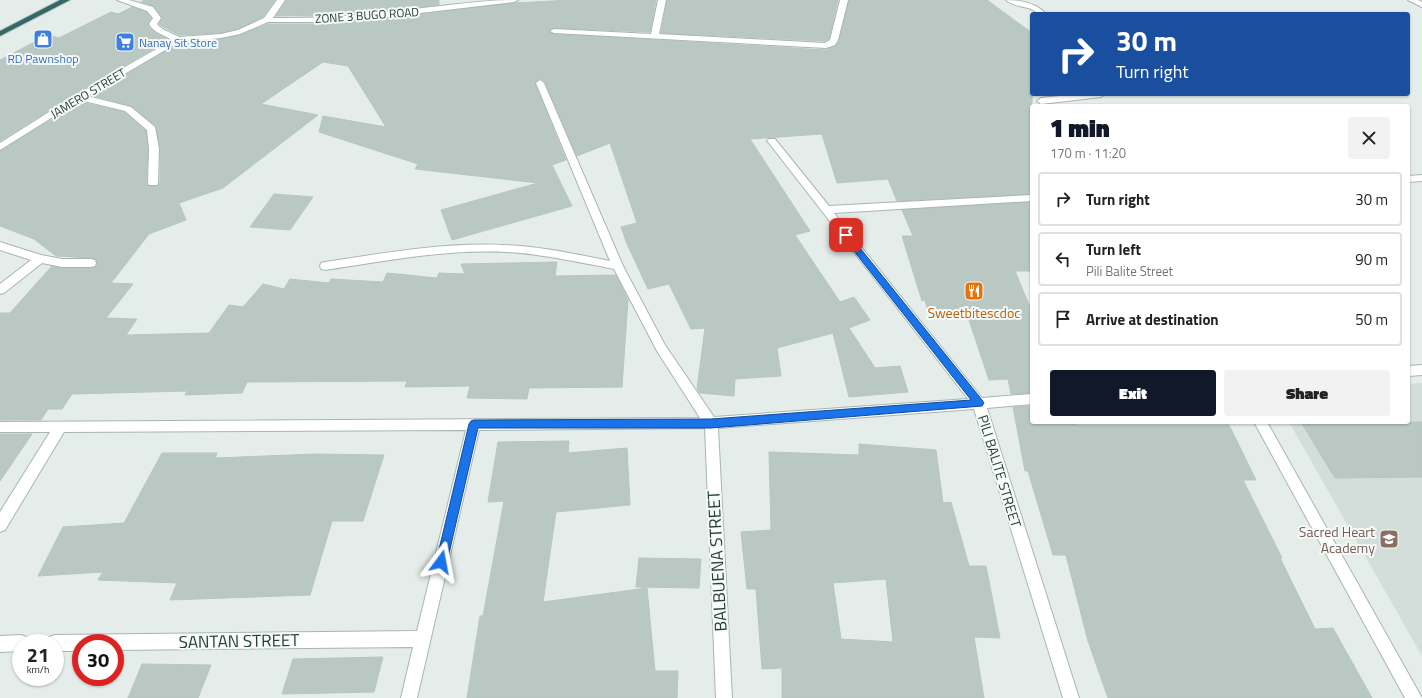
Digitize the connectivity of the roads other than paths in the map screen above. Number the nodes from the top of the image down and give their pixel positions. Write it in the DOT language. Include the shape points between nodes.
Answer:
graph roads {
  1 [pos="66,0"];
  2 [pos="121,0"];
  3 [pos="281,0"];
  4 [pos="514,0"];
  5 [pos="662,0"];
  6 [pos="844,0"];
  7 [pos="1010,0"];
  8 [pos="1412,0"];
  9 [pos="1422,5"];
  10 [pos="1039,12"];
  11 [pos="267,20"];
  12 [pos="554,31"];
  13 [pos="0,34"];
  14 [pos="655,36"];
  15 [pos="177,40"];
  16 [pos="540,83"];
  17 [pos="1086,96"];
  18 [pos="79,97"];
  19 [pos="1041,102"];
  20 [pos="772,141"];
  21 [pos="0,147"];
  22 [pos="1422,178"];
  23 [pos="1410,179"];
  24 [pos="153,184"];
  25 [pos="1030,198"];
  26 [pos="826,210"];
  27 [pos="0,246"];
  28 [pos="40,259"];
  29 [pos="91,263"];
  30 [pos="325,266"];
  31 [pos="618,266"];
  32 [pos="0,290"];
  33 [pos="1422,370"];
  34 [pos="1410,371"];
  35 [pos="1030,399"];
  36 [pos="979,403"];
  37 [pos="711,423"];
  38 [pos="474,424"];
  39 [pos="1261,424"];
  40 [pos="0,427"];
  41 [pos="60,427"];
  42 [pos="0,524"];
  43 [pos="423,639"];
  44 [pos="12,643"];
  45 [pos="64,643"];
  46 [pos="0,644"];
  47 [pos="409,698"];
  48 [pos="724,698"];
  49 [pos="1071,698"];
  50 [pos="1414,698"];
  1 -- 13 [label="highway"];
  2 -- 15 [label="street" via="150,9 157,18 153,24 156,29"];
  3 -- 11 [label="street"];
  4 -- 11 [label="street, ZONE 3 BUGO ROAD" via="386,15"];
  5 -- 14 [label="street"];
  6 -- 14 [label="street" via="834,40 826,46"];
  7 -- 10 [label="street" via="1020,5 1031,6"];
  8 -- 9 [label="street"];
  11 -- 15 [label="street" via="240,32"];
  12 -- 14 [label="street"];
  15 -- 18 [label="street, JAMERO STREET"];
  16 -- 31 [label="street"];
  17 -- 19 [label="street"];
  18 -- 21 [label="street, JAMERO STREET"];
  18 -- 24 [label="street" via="128,109 152,129"];
  20 -- 26 [label="street, PILI BALITE STREET"];
  22 -- 23 [label="street"];
  25 -- 26 [label="street"];
  26 -- 36 [label="street, PILI BALITE STREET"];
  27 -- 28 [label="street"];
  28 -- 29 [label="street" via="62,263"];
  28 -- 32 [label="street"];
  30 -- 31 [label="street" via="417,252 489,248 545,252"];
  31 -- 37 [label="street" via="661,348"];
  33 -- 34 [label="street"];
  35 -- 36 [label="street"];
  36 -- 37 [label="street"];
  36 -- 49 [label="street, PILI BALITE STREET"];
  37 -- 38 [label="street"];
  37 -- 48 [label="street, BALBUENA STREET"];
  38 -- 41 [label="street"];
  38 -- 43 [label="street"];
  39 -- 50 [label="street"];
  40 -- 41 [label="street"];
  41 -- 42 [label="street"];
  43 -- 45 [label="street, SANTAN STREET"];
  43 -- 47 [label="street"];
  44 -- 46 [label="street"];
}
